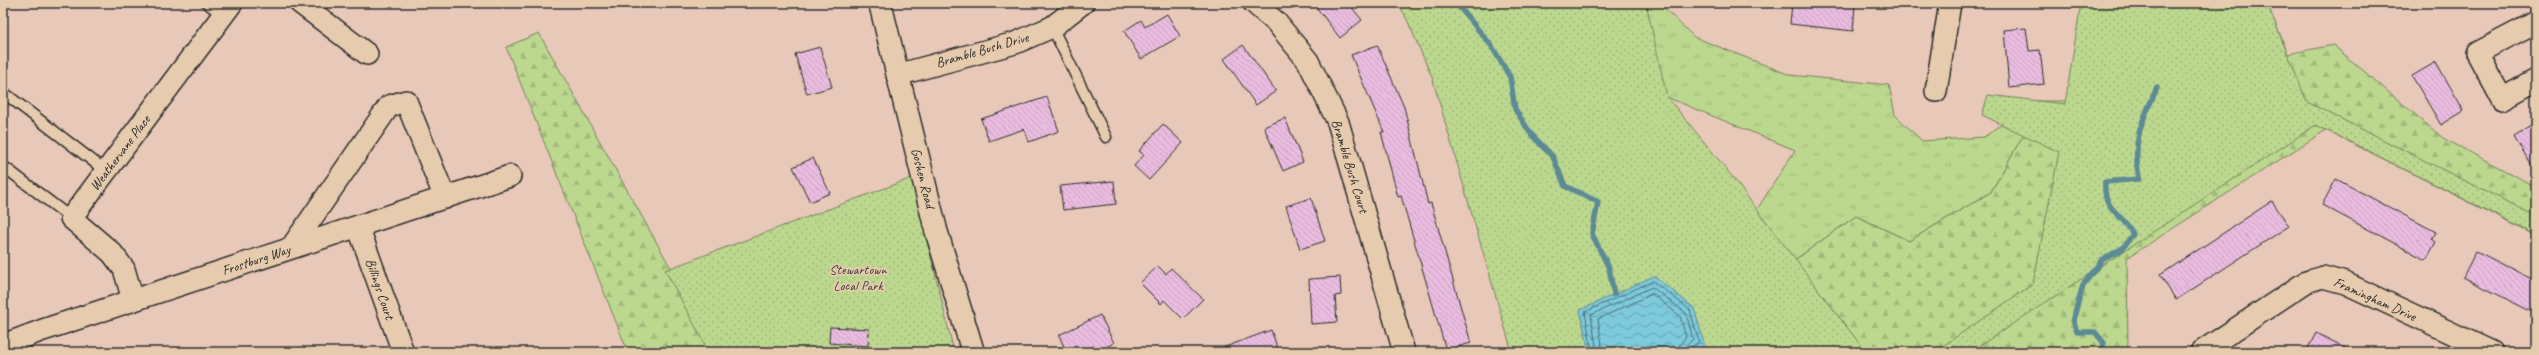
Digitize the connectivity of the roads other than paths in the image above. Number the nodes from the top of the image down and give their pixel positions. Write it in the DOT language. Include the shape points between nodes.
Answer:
graph roads {
  1 [pos="207,3"];
  2 [pos="300,3"];
  3 [pos="880,3"];
  4 [pos="1083,3"];
  5 [pos="1254,3"];
  6 [pos="1950,3"];
  7 [pos="228,9"];
  8 [pos="1052,28"];
  9 [pos="2533,30"];
  10 [pos="367,54"];
  11 [pos="897,75"];
  12 [pos="2536,80"];
  13 [pos="1936,90"];
  14 [pos="3,92"];
  15 [pos="1106,137"];
  16 [pos="3,166"];
  17 [pos="106,171"];
  18 [pos="510,176"];
  19 [pos="445,198"];
  20 [pos="71,218"];
  21 [pos="358,226"];
  22 [pos="291,248"];
  23 [pos="133,300"];
  24 [pos="3,345"];
  25 [pos="402,352"];
  26 [pos="973,352"];
  27 [pos="1404,352"];
  28 [pos="2201,352"];
  29 [pos="2492,352"];
  1 -- 7 [label="lane"];
  2 -- 10 [label="street"];
  3 -- 11 [label="street, Goshen Road"];
  4 -- 8 [label="street, Bramble Bush Drive"];
  5 -- 27 [label="street, Bramble Bush Court" via="1276,22 1308,61 1338,122"];
  6 -- 13 [label="street"];
  7 -- 17 [label="street, Weathervane Place"];
  8 -- 11 [label="street, Bramble Bush Drive" via="1015,43"];
  8 -- 15 [label="lane"];
  9 -- 12 [label="street" via="2477,53 2502,99"];
  11 -- 26 [label="street, Goshen Road" via="936,230"];
  14 -- 17 [label="lane"];
  16 -- 20 [label="lane"];
  17 -- 20 [label="street, Weathervane Place"];
  18 -- 19 [label="street, Frostburg Way"];
  19 -- 21 [label="street, Frostburg Way"];
  19 -- 22 [label="street" via="406,101 389,106"];
  20 -- 23 [label="street" via="112,253 124,269"];
  21 -- 22 [label="street, Frostburg Way"];
  21 -- 25 [label="street, Billings Court"];
  22 -- 23 [label="street, Frostburg Way"];
  23 -- 24 [label="street, Frostburg Way"];
  28 -- 29 [label="street, Framingham Drive" via="2306,282 2323,277 2345,283"];
}
